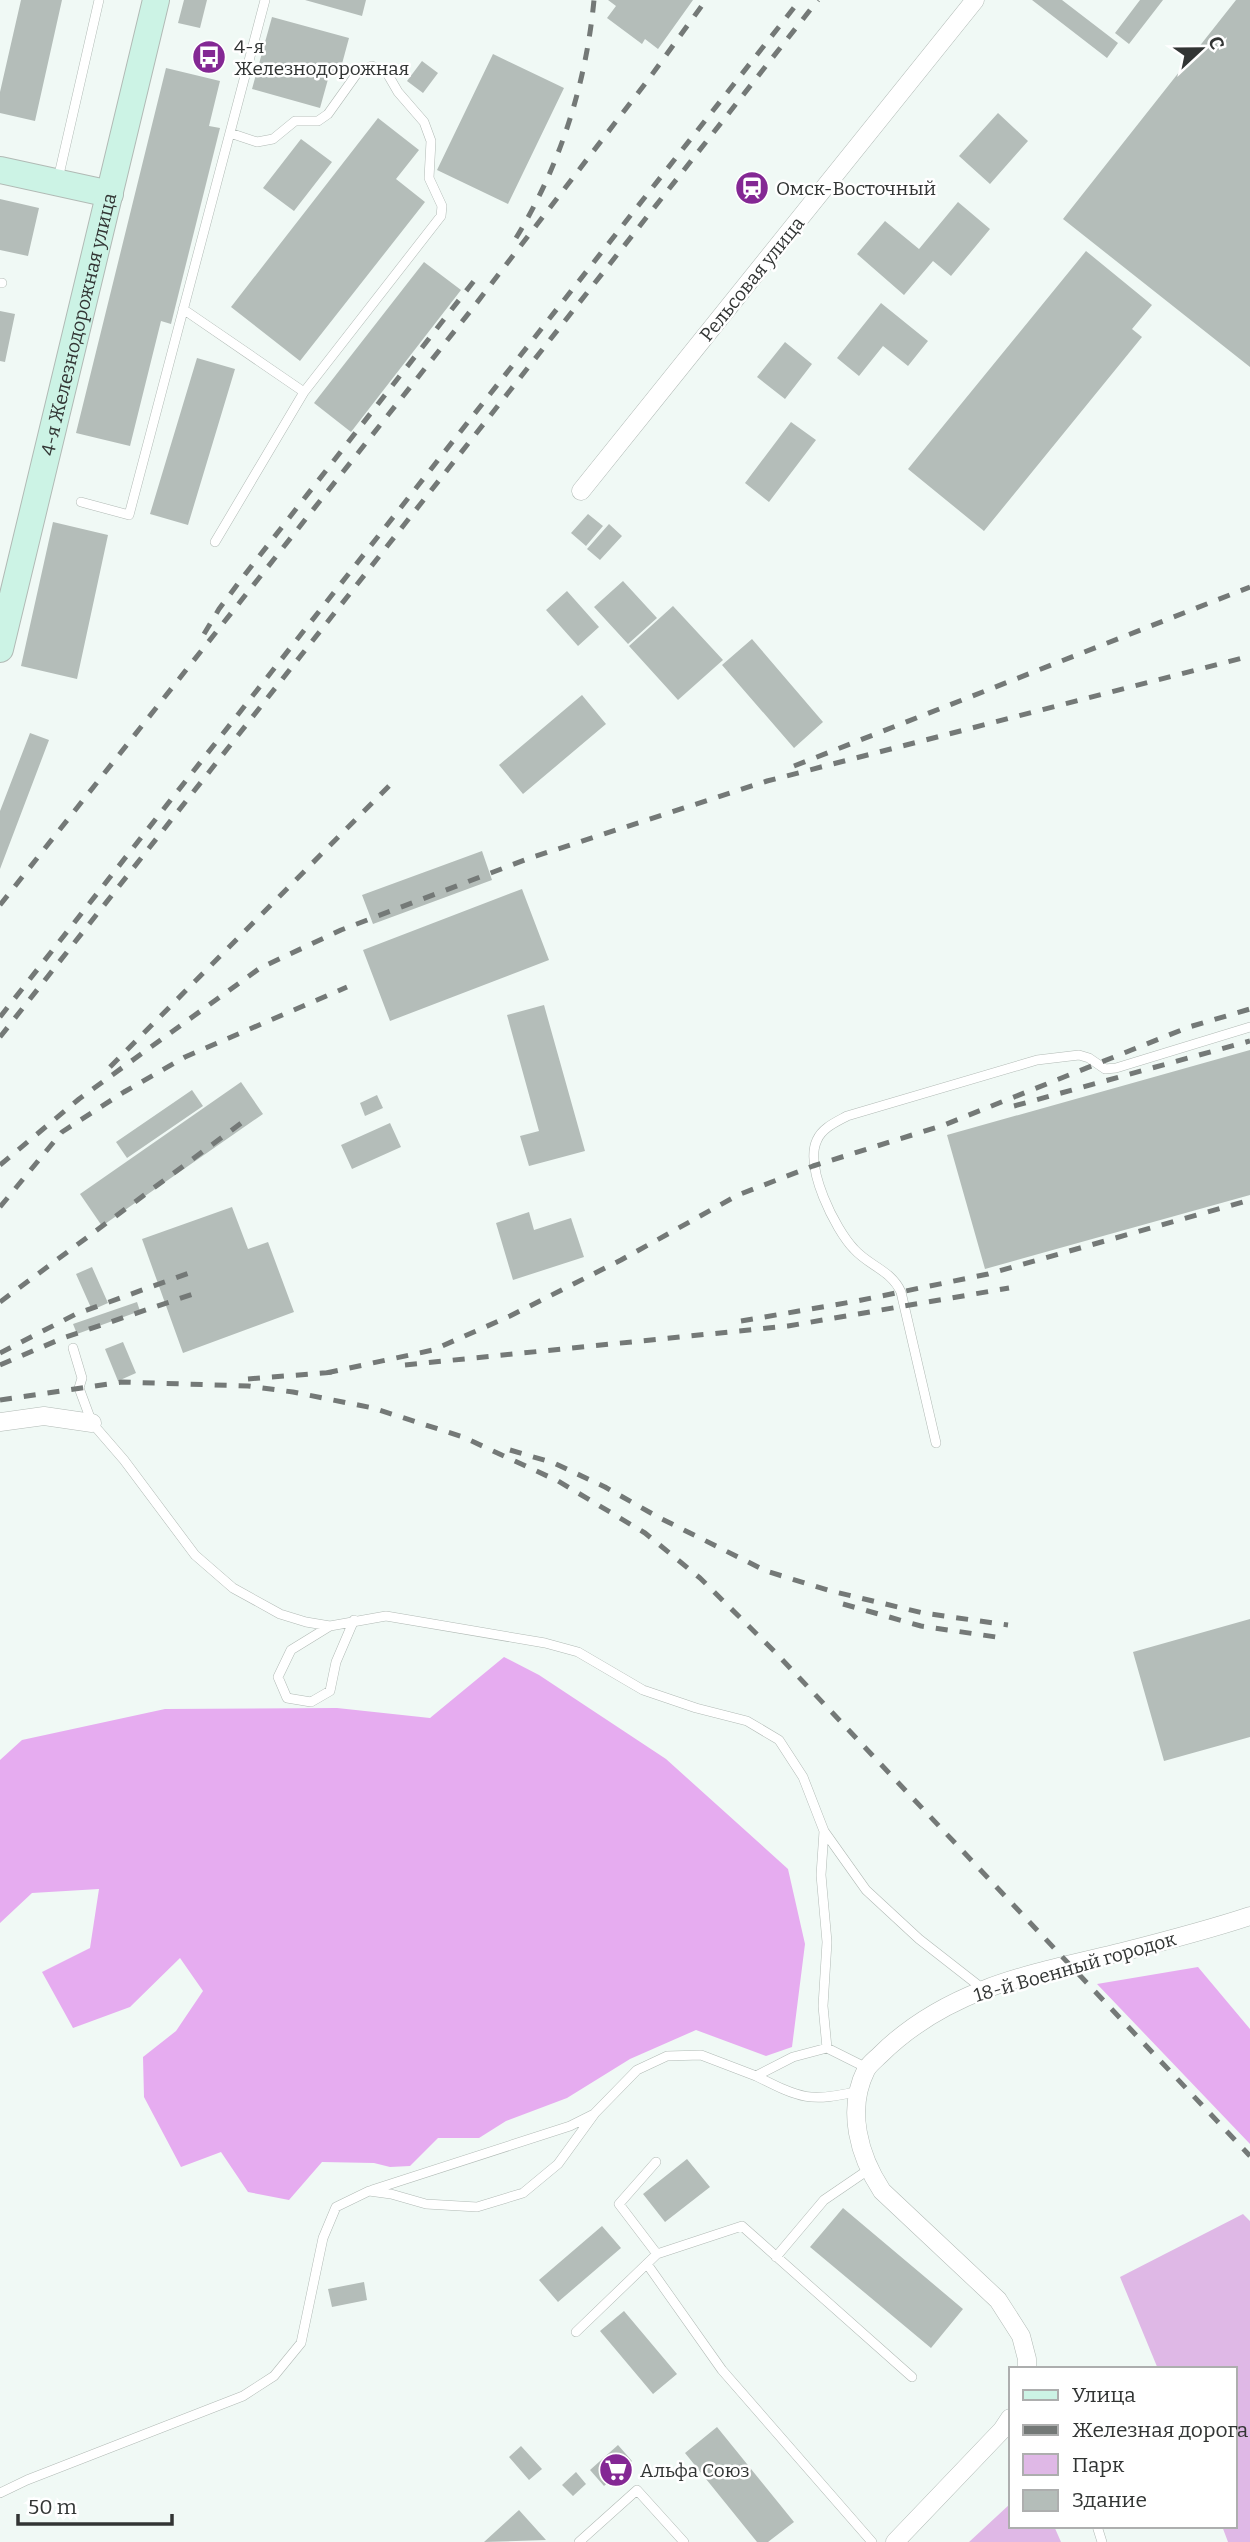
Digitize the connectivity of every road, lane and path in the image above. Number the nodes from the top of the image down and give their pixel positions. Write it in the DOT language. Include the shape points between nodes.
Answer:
graph roads {
  1 [pos="99,0"];
  2 [pos="156,0"];
  3 [pos="265,0"];
  4 [pos="975,0"];
  5 [pos="230,133"];
  6 [pos="0,170"];
  7 [pos="57,182"];
  8 [pos="110,194"];
  9 [pos="183,309"];
  10 [pos="304,392"];
  11 [pos="581,491"];
  12 [pos="81,502"];
  13 [pos="215,542"];
  14 [pos="0,649"];
  15 [pos="1250,1027"];
  16 [pos="73,1348"];
  17 [pos="0,1422"];
  18 [pos="92,1423"];
  19 [pos="936,1443"];
  20 [pos="355,1620"];
  21 [pos="330,1626"];
  22 [pos="824,1832"];
  23 [pos="1250,1916"];
  24 [pos="984,1989"];
  25 [pos="827,2048"];
  26 [pos="867,2068"];
  27 [pos="756,2076"];
  28 [pos="859,2091"];
  29 [pos="595,2113"];
  30 [pos="656,2162"];
  31 [pos="868,2170"];
  32 [pos="369,2191"];
  33 [pos="657,2254"];
  34 [pos="776,2257"];
  35 [pos="647,2264"];
  36 [pos="576,2332"];
  37 [pos="1027,2367"];
  38 [pos="912,2377"];
  39 [pos="1009,2419"];
  40 [pos="0,2493"];
  41 [pos="579,2542"];
  42 [pos="684,2542"];
  43 [pos="872,2542"];
  44 [pos="895,2542"];
  1 -- 7 [label="lane"];
  2 -- 8 [label="main road, 4-я Железнодорожная улица"];
  3 -- 5 [label="lane"];
  4 -- 11 [label="street, Рельсовая улица"];
  5 -- 9 [label="lane"];
  5 -- 10 [label="lane" via="257,142 272,139 295,121 318,121 358,72 372,66 387,73 424,122 431,141 429,178 442,205 441,216"];
  6 -- 7 [label="main road"];
  7 -- 8 [label="main road"];
  8 -- 14 [label="main road, 4-я Железнодорожная улица"];
  9 -- 10 [label="lane"];
  9 -- 12 [label="lane" via="129,515"];
  10 -- 13 [label="lane"];
  15 -- 19 [label="lane" via="1116,1068 1105,1069 1079,1055 1037,1060 846,1116 817,1140 813,1166 832,1215 854,1251 896,1280 901,1292"];
  16 -- 18 [label="lane" via="82,1378 79,1388"];
  17 -- 18 [label="street" via="44,1416"];
  18 -- 21 [label="lane" via="195,1555 233,1588 280,1614"];
  20 -- 21 [label="lane"];
  20 -- 21 [label="lane" via="336,1662 330,1691 311,1702 287,1698 278,1677 291,1650"];
  20 -- 22 [label="lane" via="386,1616 545,1643 578,1652 643,1689 747,1721 779,1740 803,1777"];
  22 -- 24 [label="lane" via="866,1890 919,1940"];
  22 -- 25 [label="lane" via="821,1875 827,1942"];
  23 -- 24 [label="street, 18-й Военный городок"];
  24 -- 26 [label="street, 18-й Военный городок" via="897,2037"];
  25 -- 26 [label="lane"];
  25 -- 27 [label="lane" via="793,2057"];
  26 -- 28 [label="street, 18-й Военный городок"];
  27 -- 28 [label="lane" via="796,2096 827,2099"];
  27 -- 29 [label="lane" via="701,2055 667,2056 637,2070"];
  28 -- 31 [label="street, 18-й Военный городок" via="855,2121"];
  29 -- 32 [label="lane" via="570,2126"];
  29 -- 32 [label="lane" via="558,2164 523,2193 477,2207 426,2204"];
  30 -- 33 [label="lane" via="619,2204"];
  31 -- 34 [label="lane" via="824,2200"];
  31 -- 37 [label="street, 18-й Военный городок" via="882,2191 998,2300 1021,2336"];
  32 -- 40 [label="lane" via="336,2207 323,2238 301,2343 274,2376 243,2396"];
  33 -- 34 [label="lane" via="743,2227"];
  33 -- 35 [label="lane"];
  34 -- 38 [label="lane"];
  35 -- 36 [label="lane"];
  35 -- 43 [label="lane" via="722,2370"];
  39 -- 44 [label="street"];
  41 -- 42 [label="lane" via="637,2490"];
}
